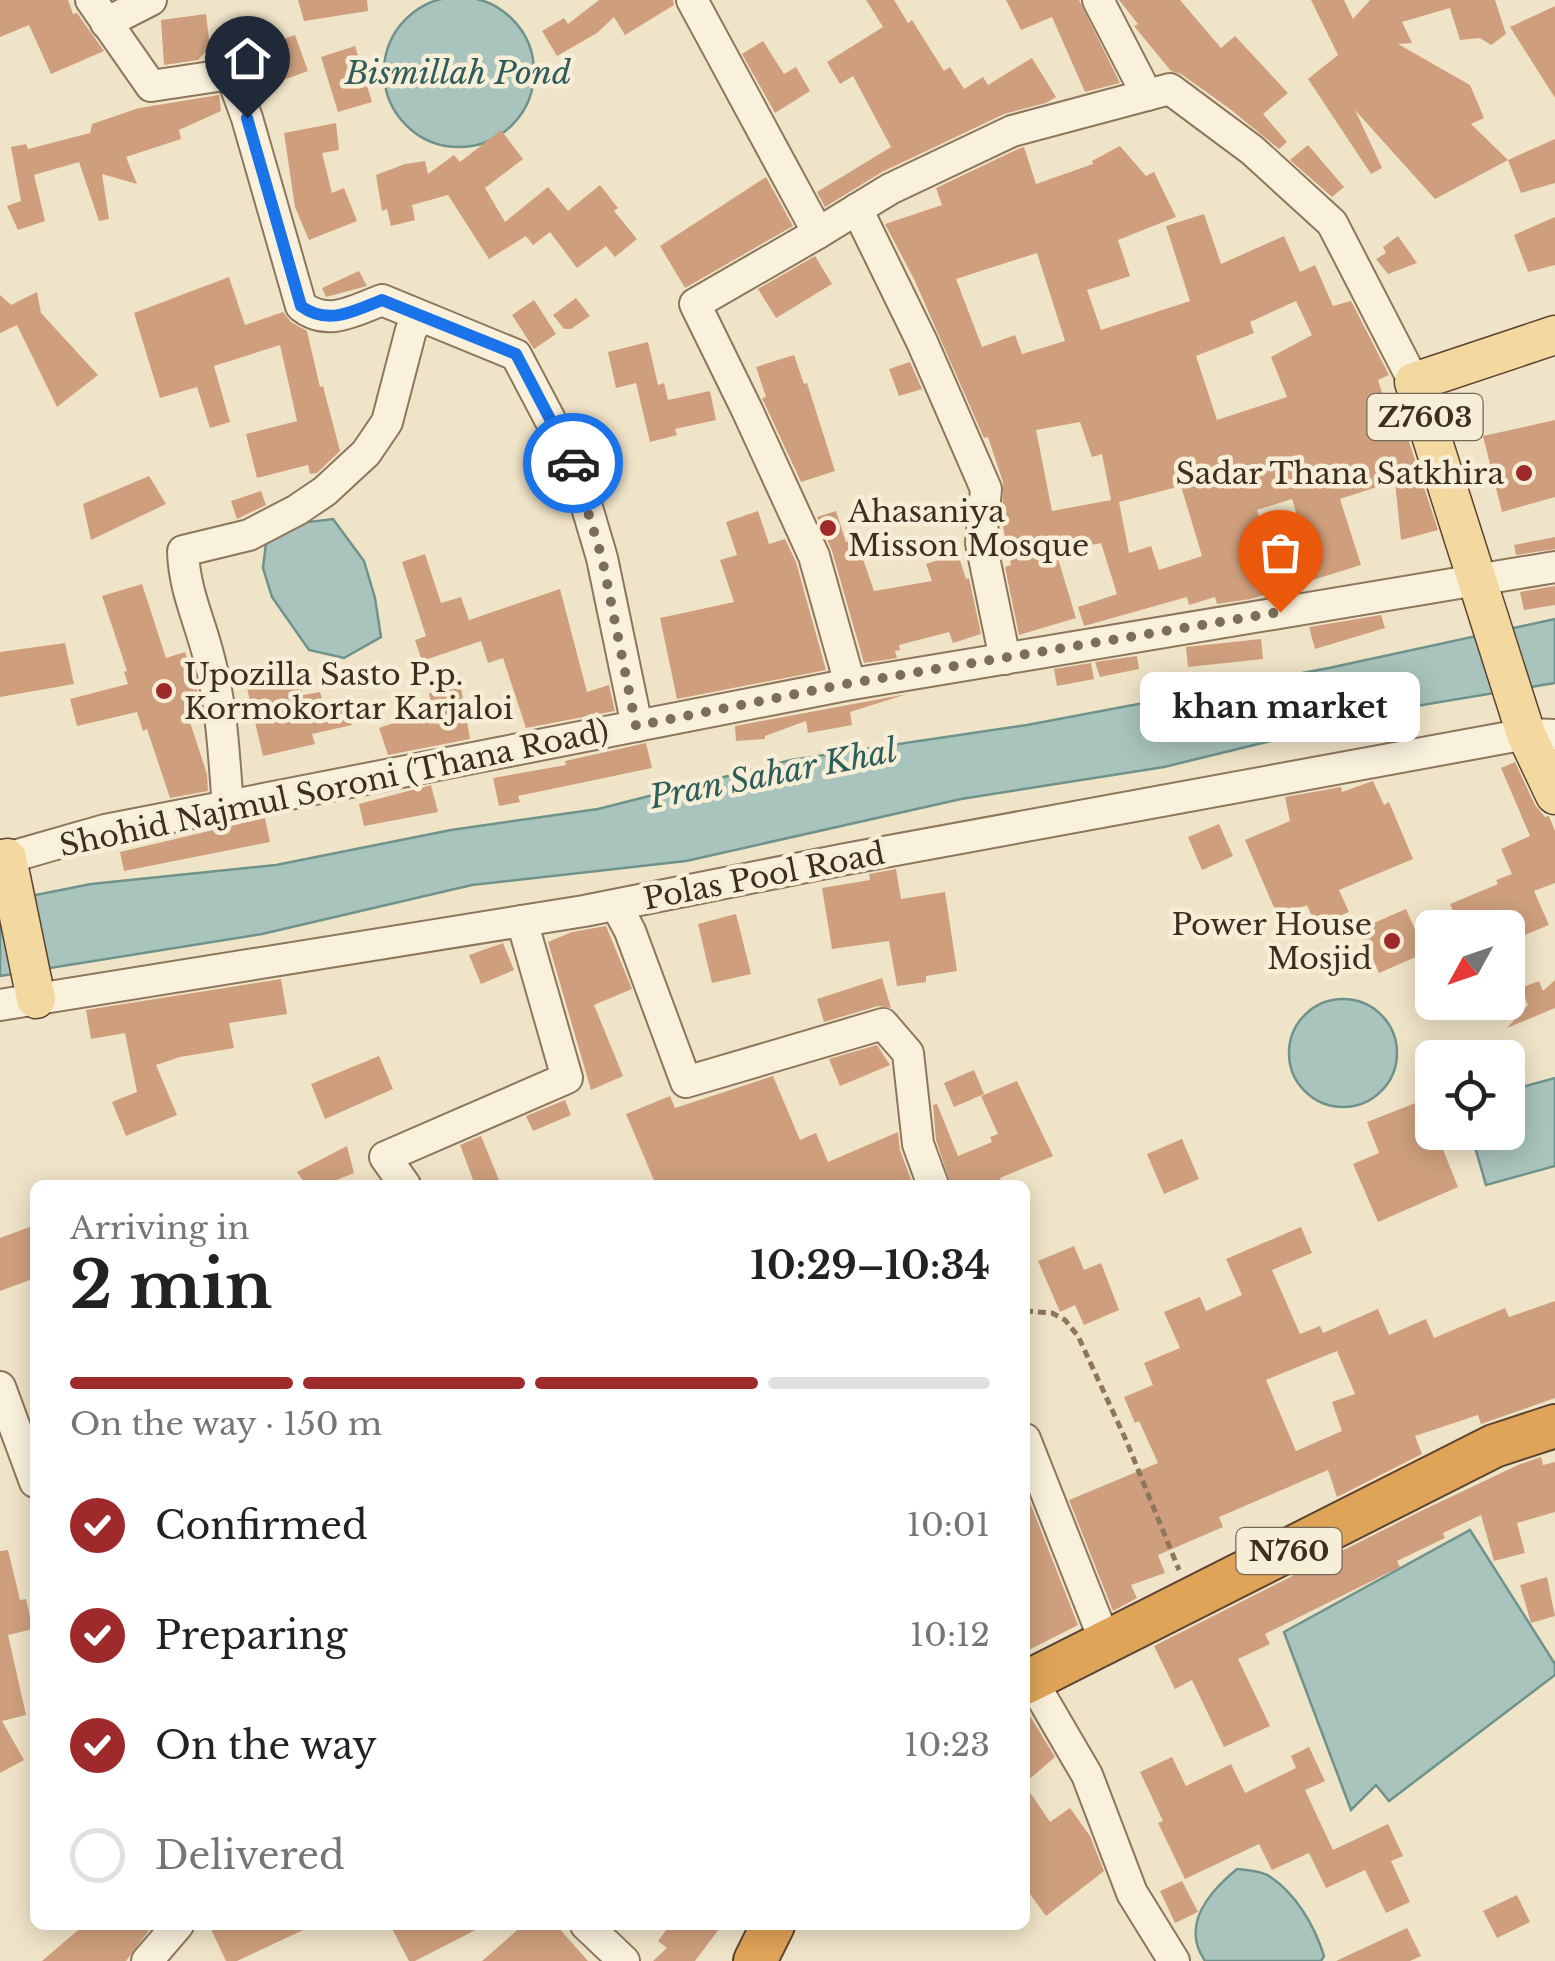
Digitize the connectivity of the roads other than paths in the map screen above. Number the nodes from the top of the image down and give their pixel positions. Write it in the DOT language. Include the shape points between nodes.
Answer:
graph roads {
  1 [pos="151,0"];
  2 [pos="692,0"];
  3 [pos="1098,0"];
  4 [pos="98,11"];
  5 [pos="1147,95"];
  6 [pos="857,209"];
  7 [pos="818,233"];
  8 [pos="420,318"];
  9 [pos="1555,335"];
  10 [pos="1414,382"];
  11 [pos="1555,567"];
  12 [pos="1478,586"];
  13 [pos="1005,659"];
  14 [pos="850,684"];
  15 [pos="636,726"];
  16 [pos="1535,731"];
  17 [pos="1555,796"];
  18 [pos="228,807"];
  19 [pos="4,859"];
  20 [pos="616,905"];
  21 [pos="522,922"];
  22 [pos="18,1002"];
  23 [pos="401,1180"];
  24 [pos="932,1180"];
  25 [pos="0,1388"];
  26 [pos="1555,1426"];
  27 [pos="1030,1451"];
  28 [pos="30,1469"];
  29 [pos="1106,1644"];
  30 [pos="1030,1680"];
  31 [pos="1030,1684"];
  32 [pos="174,1930"];
  33 [pos="591,1930"];
  34 [pos="770,1930"];
  35 [pos="147,1961"];
  36 [pos="624,1961"];
  37 [pos="754,1961"];
  38 [pos="1174,1961"];
  1 -- 4 [label="street"];
  2 -- 7 [label="street"];
  3 -- 5 [label="street"];
  4 -- 8 [label="street" via="151,86 230,74 301,306 334,317 382,300"];
  5 -- 6 [label="street" via="1012,131"];
  5 -- 10 [label="street" via="1170,89 1332,222"];
  6 -- 7 [label="street"];
  6 -- 13 [label="street" via="986,489 981,543"];
  7 -- 14 [label="street" via="695,304 814,556"];
  8 -- 15 [label="street" via="516,354 575,467 602,558"];
  8 -- 18 [label="street" via="387,422 366,453 298,510 248,535 183,552 190,604 210,660"];
  9 -- 10 [label="main road, Z7603"];
  10 -- 12 [label="main road, Z7603"];
  11 -- 12 [label="street, Shohid Najmul Soroni (Thana Road)"];
  12 -- 13 [label="street, Shohid Najmul Soroni (Thana Road)"];
  12 -- 16 [label="main road, Z7603"];
  13 -- 14 [label="street, Shohid Najmul Soroni (Thana Road)"];
  14 -- 15 [label="street, Shohid Najmul Soroni (Thana Road)"];
  15 -- 18 [label="street, Shohid Najmul Soroni (Thana Road)"];
  16 -- 17 [label="main road, Z7603"];
  16 -- 20 [label="street, Polas Pool Road"];
  18 -- 19 [label="street, Shohid Najmul Soroni (Thana Road)" via="105,830"];
  19 -- 22 [label="main road"];
  20 -- 21 [label="street, Polas Pool Road"];
  20 -- 24 [label="street" via="686,1082 883,1024 908,1052 918,1144"];
  21 -- 22 [label="street, Polas Pool Road"];
  21 -- 23 [label="street" via="567,1078 385,1157"];
  25 -- 28 [label="street"];
  26 -- 29 [label="highway, N760" via="1494,1446"];
  27 -- 29 [label="street"];
  29 -- 30 [label="highway, N760"];
  31 -- 38 [label="street" via="1087,1775 1132,1893"];
  32 -- 35 [label="street"];
  33 -- 36 [label="street"];
  34 -- 37 [label="highway"];
}
